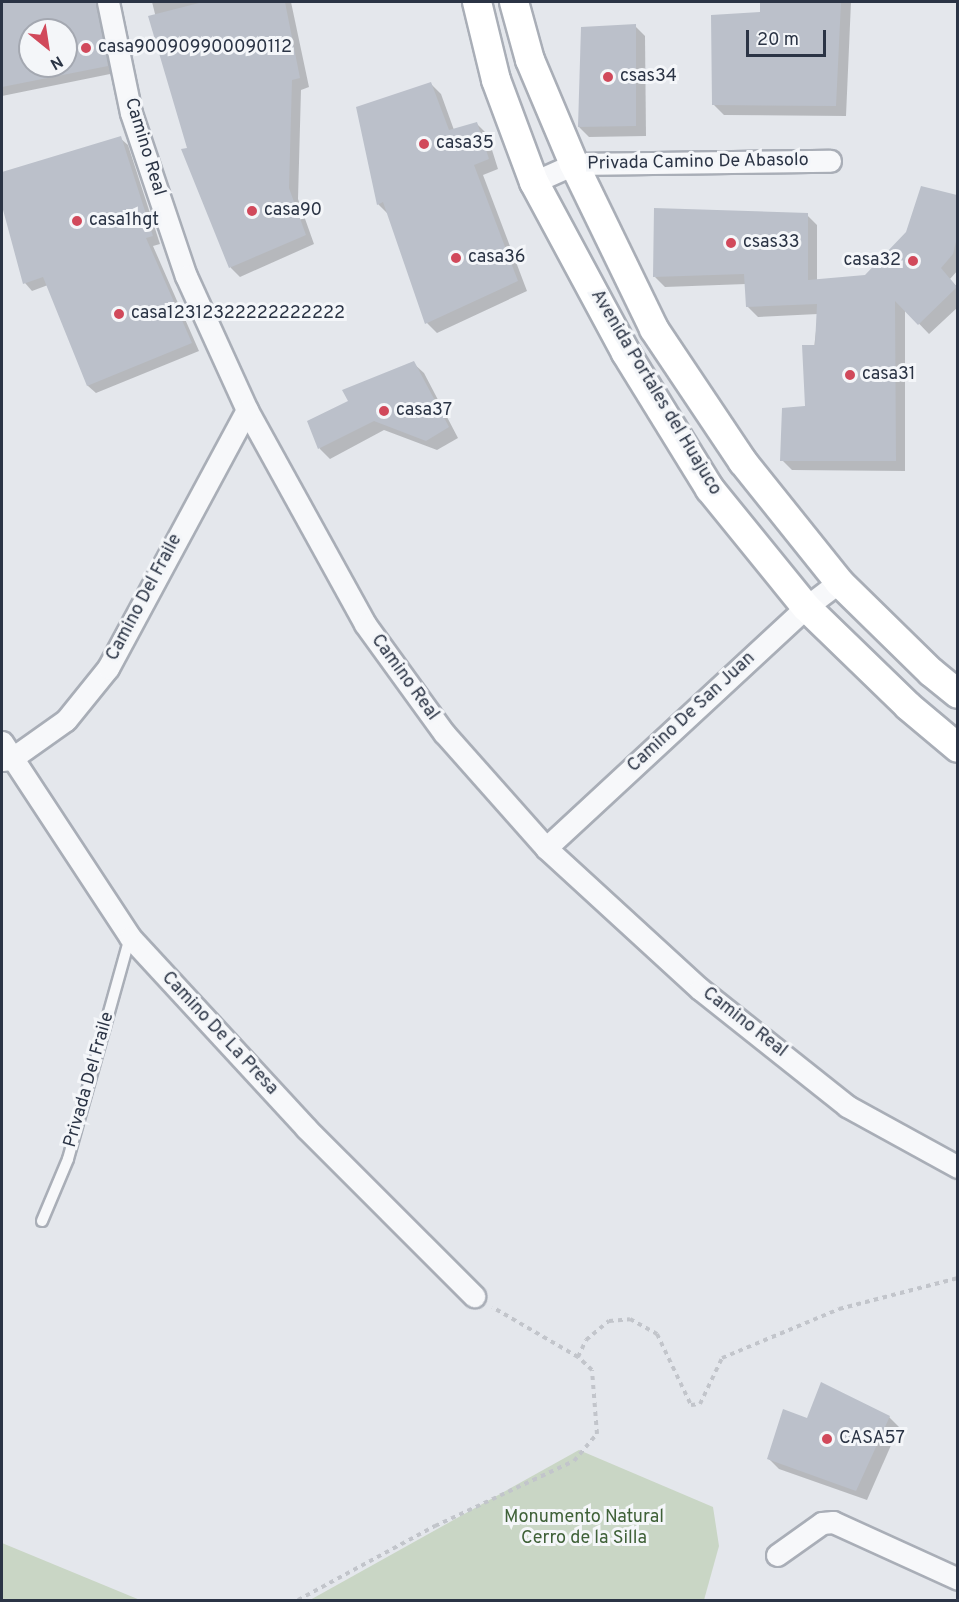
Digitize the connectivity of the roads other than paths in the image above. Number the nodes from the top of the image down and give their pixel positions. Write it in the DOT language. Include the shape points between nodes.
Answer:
graph roads {
  1 [pos="108,2"];
  2 [pos="477,2"];
  3 [pos="514,2"];
  4 [pos="830,161"];
  5 [pos="574,164"];
  6 [pos="534,182"];
  7 [pos="247,410"];
  8 [pos="839,582"];
  9 [pos="806,607"];
  10 [pos="957,694"];
  11 [pos="957,748"];
  12 [pos="5,754"];
  13 [pos="546,848"];
  14 [pos="130,937"];
  15 [pos="957,1167"];
  16 [pos="42,1221"];
  17 [pos="474,1296"];
  18 [pos="777,1555"];
  19 [pos="957,1579"];
  1 -- 7 [label="street, Camino Real" via="131,114 186,276"];
  2 -- 6 [label="street, Avenida Portales del Huajuco" via="496,80"];
  3 -- 5 [label="street, Avenida Portales del Huajuco" via="530,60"];
  4 -- 5 [label="street, Privada Camino De Abasolo"];
  5 -- 6 [label="street, Privada Camino De Abasolo"];
  5 -- 8 [label="street, Avenida Portales del Huajuco" via="654,329 743,462"];
  6 -- 9 [label="street, Avenida Portales del Huajuco" via="626,352 710,489"];
  7 -- 12 [label="street, Camino Del Fraile" via="108,668 66,720"];
  7 -- 13 [label="street, Camino Real" via="365,624 444,733"];
  8 -- 9 [label="street, Camino De San Juan"];
  8 -- 10 [label="street, Avenida Portales del Huajuco"];
  9 -- 11 [label="street, Avenida Portales del Huajuco"];
  9 -- 13 [label="street, Camino De San Juan"];
  12 -- 14 [label="street, Camino De La Presa"];
  13 -- 15 [label="street, Camino Real" via="700,989 848,1106"];
  14 -- 16 [label="lane, Privada Del Fraile" via="68,1159"];
  14 -- 17 [label="street, Camino De La Presa" via="306,1128"];
  18 -- 19 [label="street" via="822,1523 833,1522"];
}
